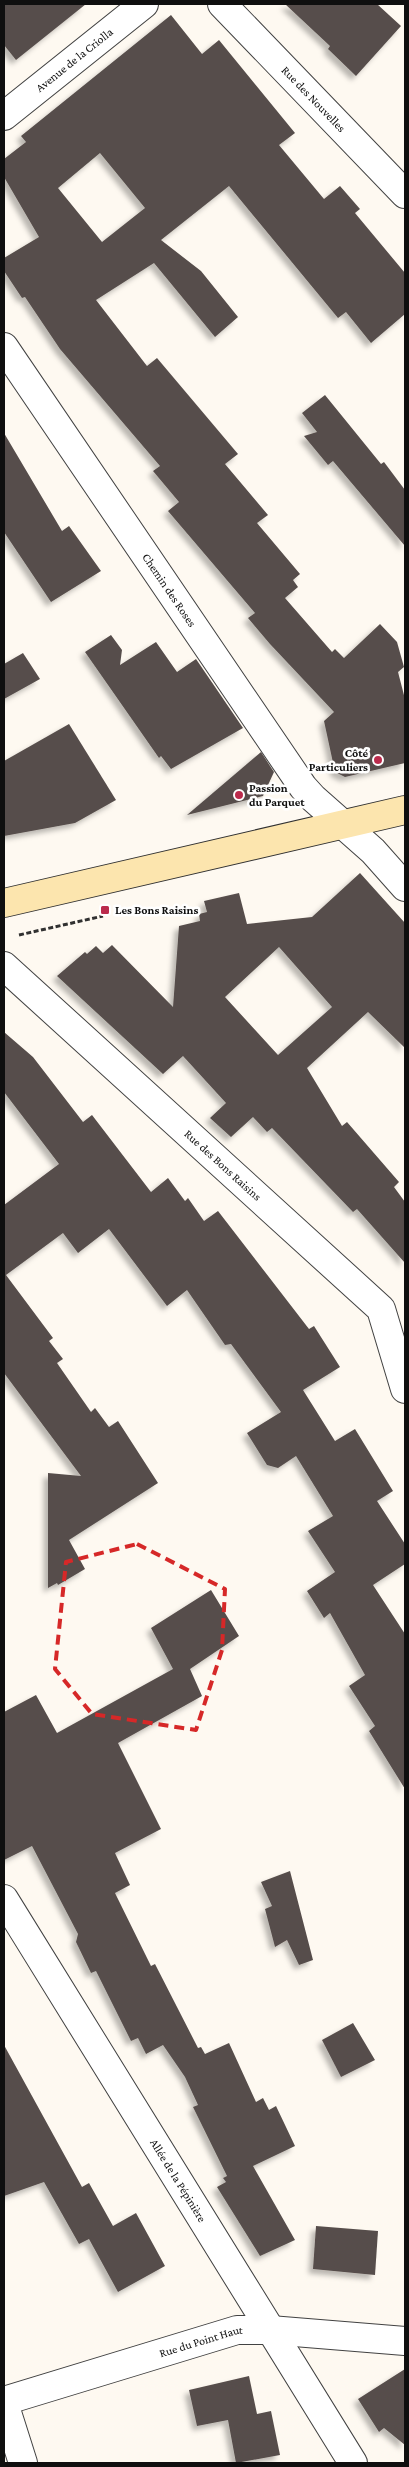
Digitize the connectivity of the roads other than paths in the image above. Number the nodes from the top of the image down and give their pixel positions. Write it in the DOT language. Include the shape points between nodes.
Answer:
graph roads {
  1 [pos="144,4"];
  2 [pos="222,4"];
  3 [pos="4,116"];
  4 [pos="405,194"];
  5 [pos="4,347"];
  6 [pos="405,810"];
  7 [pos="343,825"];
  8 [pos="405,887"];
  9 [pos="4,903"];
  10 [pos="4,966"];
  11 [pos="405,1389"];
  12 [pos="4,1899"];
  13 [pos="270,2330"];
  14 [pos="405,2341"];
  15 [pos="4,2402"];
  16 [pos="23,2463"];
  17 [pos="353,2463"];
  1 -- 3 [label="street, Avenue de la Criolla"];
  2 -- 4 [label="street, Rue des Nouvelles"];
  5 -- 7 [label="street, Chemin des Roses" via="304,787"];
  6 -- 7 [label="street"];
  7 -- 8 [label="street, Chemin des Roses" via="374,851"];
  7 -- 9 [label="street"];
  10 -- 11 [label="street, Rue des Bons Raisins" via="380,1309"];
  12 -- 13 [label="street, Allée de la Pépinière"];
  13 -- 14 [label="street, Rue du Point Haut"];
  13 -- 15 [label="street, Rue du Point Haut" via="237,2330"];
  13 -- 17 [label="street, Allée de la Pépinière"];
  15 -- 16 [label="street"];
}
